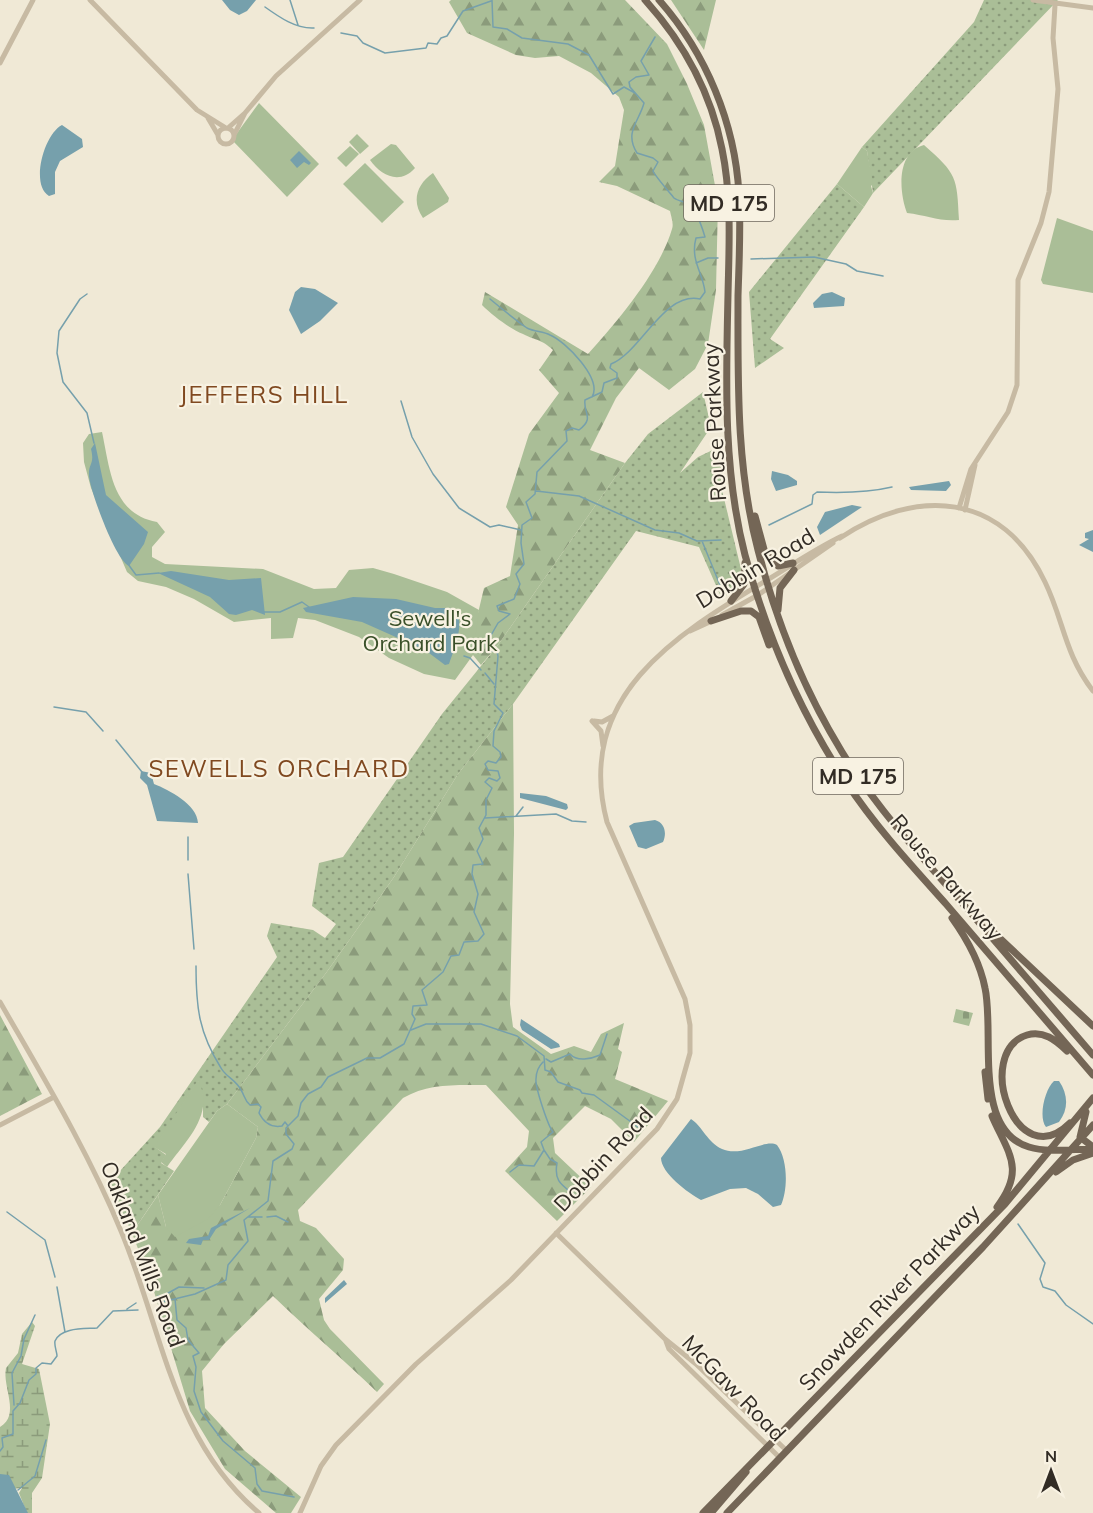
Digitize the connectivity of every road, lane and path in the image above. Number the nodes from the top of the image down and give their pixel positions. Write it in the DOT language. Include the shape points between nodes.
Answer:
graph roads {
  1 [pos="33,0"];
  2 [pos="90,0"];
  3 [pos="360,0"];
  4 [pos="645,0"];
  5 [pos="659,0"];
  6 [pos="1033,0"];
  7 [pos="1055,5"];
  8 [pos="1093,8"];
  9 [pos="0,63"];
  10 [pos="245,113"];
  11 [pos="207,117"];
  12 [pos="227,128"];
  13 [pos="218,135"];
  14 [pos="234,135"];
  15 [pos="741,448"];
  16 [pos="962,509"];
  17 [pos="745,555"];
  18 [pos="794,567"];
  19 [pos="768,584"];
  20 [pos="755,586"];
  21 [pos="758,595"];
  22 [pos="731,601"];
  23 [pos="778,618"];
  24 [pos="711,621"];
  25 [pos="688,632"];
  26 [pos="1093,691"];
  27 [pos="614,715"];
  28 [pos="817,734"];
  29 [pos="604,747"];
  30 [pos="945,884"];
  31 [pos="930,886"];
  32 [pos="0,1002"];
  33 [pos="1093,1026"];
  34 [pos="1093,1055"];
  35 [pos="989,1058"];
  36 [pos="1093,1075"];
  37 [pos="54,1097"];
  38 [pos="1091,1101"];
  39 [pos="0,1125"];
  40 [pos="1093,1125"];
  41 [pos="1081,1139"];
  42 [pos="1053,1149"];
  43 [pos="1071,1149"];
  44 [pos="1093,1150"];
  45 [pos="556,1233"];
  46 [pos="975,1236"];
  47 [pos="983,1247"];
  48 [pos="665,1339"];
  49 [pos="775,1439"];
  50 [pos="767,1446"];
  51 [pos="787,1451"];
  52 [pos="780,1458"];
  53 [pos="754,1460"];
  54 [pos="259,1513"];
  55 [pos="300,1513"];
  56 [pos="703,1513"];
  57 [pos="711,1513"];
  58 [pos="727,1513"];
  1 -- 9 [label="street"];
  2 -- 11 [label="street"];
  3 -- 10 [label="street" via="276,76"];
  4 -- 17 [label="main road, Rouse Parkway / MD 175" via="695,72 714,119 725,163 729,218 727,427"];
  5 -- 15 [label="main road, Rouse Parkway / MD 175" via="705,68 736,161 740,218"];
  6 -- 7 [label="street"];
  7 -- 8 [label="street"];
  7 -- 16 [label="street" via="1053,38 1058,89 1049,192 1018,280 1017,385 1008,412 967,478"];
  10 -- 12 [label="street"];
  10 -- 14 [label="street"];
  11 -- 12 [label="street"];
  11 -- 13 [label="street"];
  12 -- 13 [label="street"];
  12 -- 14 [label="street"];
  13 -- 14 [label="street" via="226,143"];
  15 -- 18 [label="main road" via="765,553 775,565"];
  15 -- 19 [label="main road, Rouse Parkway / MD 175" via="752,524"];
  16 -- 18 [label="street, Dobbin Road" via="937,505 901,508 879,515"];
  16 -- 26 [label="street, Dobbin Road" via="1005,530 1033,560 1047,585 1069,652"];
  17 -- 20 [label="main road, Rouse Parkway / MD 175"];
  17 -- 22 [label="main road" via="744,584"];
  18 -- 19 [label="street, Dobbin Road"];
  18 -- 23 [label="main road" via="780,588"];
  19 -- 20 [label="street, Dobbin Road"];
  19 -- 21 [label="street, Dobbin Road"];
  19 -- 23 [label="main road, Rouse Parkway / MD 175"];
  20 -- 21 [label="main road, Rouse Parkway / MD 175"];
  20 -- 22 [label="street, Dobbin Road"];
  21 -- 24 [label="street, Dobbin Road"];
  21 -- 28 [label="main road, Rouse Parkway / MD 175" via="783,665"];
  22 -- 25 [label="street, Dobbin Road"];
  23 -- 30 [label="main road, Rouse Parkway / MD 175" via="803,679 843,753 883,811"];
  24 -- 25 [label="street, Dobbin Road"];
  24 -- 28 [label="main road" via="745,610 757,615"];
  25 -- 27 [label="street, Dobbin Road" via="638,675"];
  27 -- 29 [label="street, Dobbin Road"];
  27 -- 29 [label="street" via="602,722 592,721 600,731"];
  28 -- 31 [label="main road, Rouse Parkway / MD 175" via="862,804"];
  29 -- 45 [label="street, Dobbin Road" via="600,783 607,822 685,999 690,1053 682,1087 664,1119"];
  30 -- 33 [label="main road"];
  30 -- 34 [label="main road, Rouse Parkway / MD 175"];
  31 -- 35 [label="main road" via="967,940 980,968 987,999"];
  31 -- 36 [label="main road, Rouse Parkway / MD 175"];
  32 -- 37 [label="street, Oakland Mills Road"];
  35 -- 42 [label="main road" via="993,1102 1003,1127 1022,1144"];
  35 -- 46 [label="main road" via="985,1082 988,1103 1011,1154 1013,1176 1002,1201"];
  36 -- 38 [label="main road" via="1055,1040 1039,1034 1017,1040 1004,1063 1006,1100 1012,1116 1025,1131 1042,1136 1057,1133"];
  37 -- 39 [label="street"];
  37 -- 54 [label="street, Oakland Mills Road" via="97,1175 122,1232 185,1416 216,1468"];
  38 -- 41 [label="main road" via="1080,1127"];
  38 -- 42 [label="main road, Snowden River Parkway"];
  40 -- 41 [label="main road, Snowden River Parkway"];
  41 -- 43 [label="main road, Snowden River Parkway"];
  41 -- 44 [label="main road"];
  42 -- 43 [label="main road"];
  42 -- 46 [label="main road, Snowden River Parkway"];
  43 -- 44 [label="main road"];
  43 -- 47 [label="main road, Snowden River Parkway"];
  44 -- 47 [label="main road" via="1061,1167"];
  45 -- 48 [label="street, McGaw Road"];
  45 -- 55 [label="street, Dobbin Road" via="336,1445 321,1466"];
  46 -- 49 [label="main road, Snowden River Parkway"];
  47 -- 51 [label="main road, Snowden River Parkway"];
  48 -- 49 [label="street, McGaw Road"];
  48 -- 50 [label="street, McGaw Road" via="669,1349"];
  49 -- 50 [label="main road, Snowden River Parkway"];
  49 -- 51 [label="street, McGaw Road"];
  50 -- 52 [label="street, McGaw Road"];
  50 -- 53 [label="main road, Snowden River Parkway"];
  51 -- 52 [label="main road, Snowden River Parkway"];
  52 -- 58 [label="main road, Snowden River Parkway"];
  53 -- 56 [label="main road, Snowden River Parkway"];
  53 -- 57 [label="main road" via="740,1483"];
}
